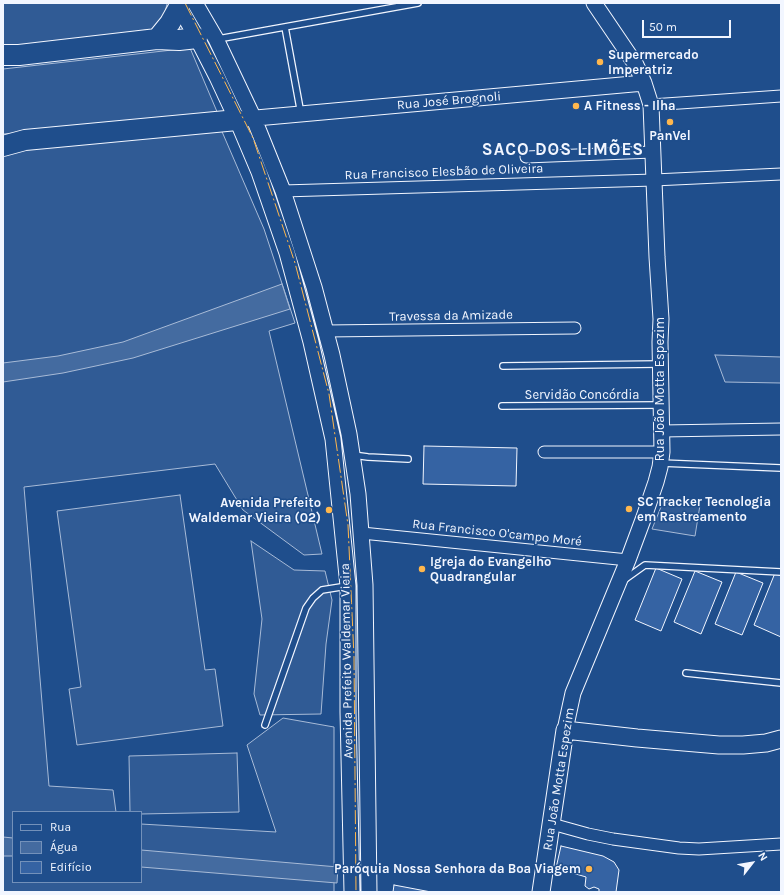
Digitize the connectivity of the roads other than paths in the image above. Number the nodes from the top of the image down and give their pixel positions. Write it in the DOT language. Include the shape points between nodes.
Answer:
graph roads {
  1 [pos="418,3"];
  2 [pos="594,3"];
  3 [pos="184,4"];
  4 [pos="285,28"];
  5 [pos="207,39"];
  6 [pos="157,40"];
  7 [pos="3,55"];
  8 [pos="644,83"];
  9 [pos="781,96"];
  10 [pos="651,105"];
  11 [pos="301,114"];
  12 [pos="245,119"];
  13 [pos="3,146"];
  14 [pos="653,152"];
  15 [pos="526,157"];
  16 [pos="781,174"];
  17 [pos="654,180"];
  18 [pos="283,192"];
  19 [pos="575,328"];
  20 [pos="326,331"];
  21 [pos="661,364"];
  22 [pos="503,366"];
  23 [pos="662,405"];
  24 [pos="502,406"];
  25 [pos="781,429"];
  26 [pos="662,431"];
  27 [pos="544,452"];
  28 [pos="661,457"];
  29 [pos="353,459"];
  30 [pos="408,459"];
  31 [pos="335,466"];
  32 [pos="781,468"];
  33 [pos="362,533"];
  34 [pos="628,560"];
  35 [pos="781,572"];
  36 [pos="618,584"];
  37 [pos="348,586"];
  38 [pos="686,673"];
  39 [pos="781,683"];
  40 [pos="265,725"];
  41 [pos="565,730"];
  42 [pos="781,739"];
  43 [pos="552,824"];
  44 [pos="781,844"];
  45 [pos="352,892"];
  46 [pos="369,892"];
  47 [pos="541,892"];
  1 -- 4 [label="lane"];
  2 -- 8 [label="main road, Rua João Motta Espezim" via="625,48"];
  3 -- 5 [label="main road, Avenida Prefeito Waldemar Vieira"];
  3 -- 6 [label="highway"];
  4 -- 5 [label="lane"];
  4 -- 11 [label="lane"];
  5 -- 6 [label="highway"];
  5 -- 12 [label="main road, Avenida Prefeito Waldemar Vieira"];
  6 -- 7 [label="highway"];
  8 -- 10 [label="main road, Rua João Motta Espezim"];
  8 -- 11 [label="main road, Rua José Brognoli"];
  9 -- 10 [label="street"];
  10 -- 14 [label="main road, Rua João Motta Espezim"];
  11 -- 12 [label="main road, Rua José Brognoli"];
  12 -- 13 [label="highway" via="25,140"];
  12 -- 18 [label="main road, Avenida Prefeito Waldemar Vieira"];
  12 -- 31 [label="main road, Avenida Prefeito Waldemar Vieira" via="259,172 287,253 317,366 333,439"];
  14 -- 15 [label="street"];
  14 -- 17 [label="main road, Rua João Motta Espezim"];
  16 -- 17 [label="street, Rua Francisco Elesbão de Oliveira"];
  17 -- 18 [label="street, Rua Francisco Elesbão de Oliveira"];
  17 -- 21 [label="main road, Rua João Motta Espezim"];
  18 -- 20 [label="main road, Avenida Prefeito Waldemar Vieira"];
  19 -- 20 [label="street, Travessa da Amizade"];
  20 -- 29 [label="main road, Avenida Prefeito Waldemar Vieira"];
  21 -- 22 [label="lane"];
  21 -- 23 [label="main road, Rua João Motta Espezim"];
  23 -- 24 [label="lane, Servidão Concórdia"];
  23 -- 26 [label="main road, Rua João Motta Espezim"];
  25 -- 26 [label="street"];
  26 -- 28 [label="main road, Rua João Motta Espezim"];
  27 -- 28 [label="street"];
  28 -- 32 [label="lane"];
  28 -- 34 [label="main road, Rua João Motta Espezim" via="655,486"];
  29 -- 30 [label="lane"];
  29 -- 31 [label="main road"];
  29 -- 33 [label="main road, Avenida Prefeito Waldemar Vieira"];
  31 -- 37 [label="main road, Avenida Prefeito Waldemar Vieira"];
  33 -- 34 [label="street, Rua Francisco O'campo Moré"];
  33 -- 46 [label="main road, Avenida Prefeito Waldemar Vieira" via="366,621"];
  34 -- 36 [label="main road, Rua João Motta Espezim"];
  35 -- 36 [label="lane" via="645,566"];
  36 -- 41 [label="main road, Rua João Motta Espezim" via="573,693"];
  37 -- 40 [label="lane" via="322,590 306,608"];
  37 -- 45 [label="main road, Avenida Prefeito Waldemar Vieira"];
  38 -- 39 [label="lane"];
  41 -- 42 [label="main road" via="719,745 766,743"];
  41 -- 43 [label="main road, Rua João Motta Espezim"];
  43 -- 44 [label="street" via="613,839 679,848"];
  43 -- 47 [label="main road, Rua João Motta Espezim"];
}
